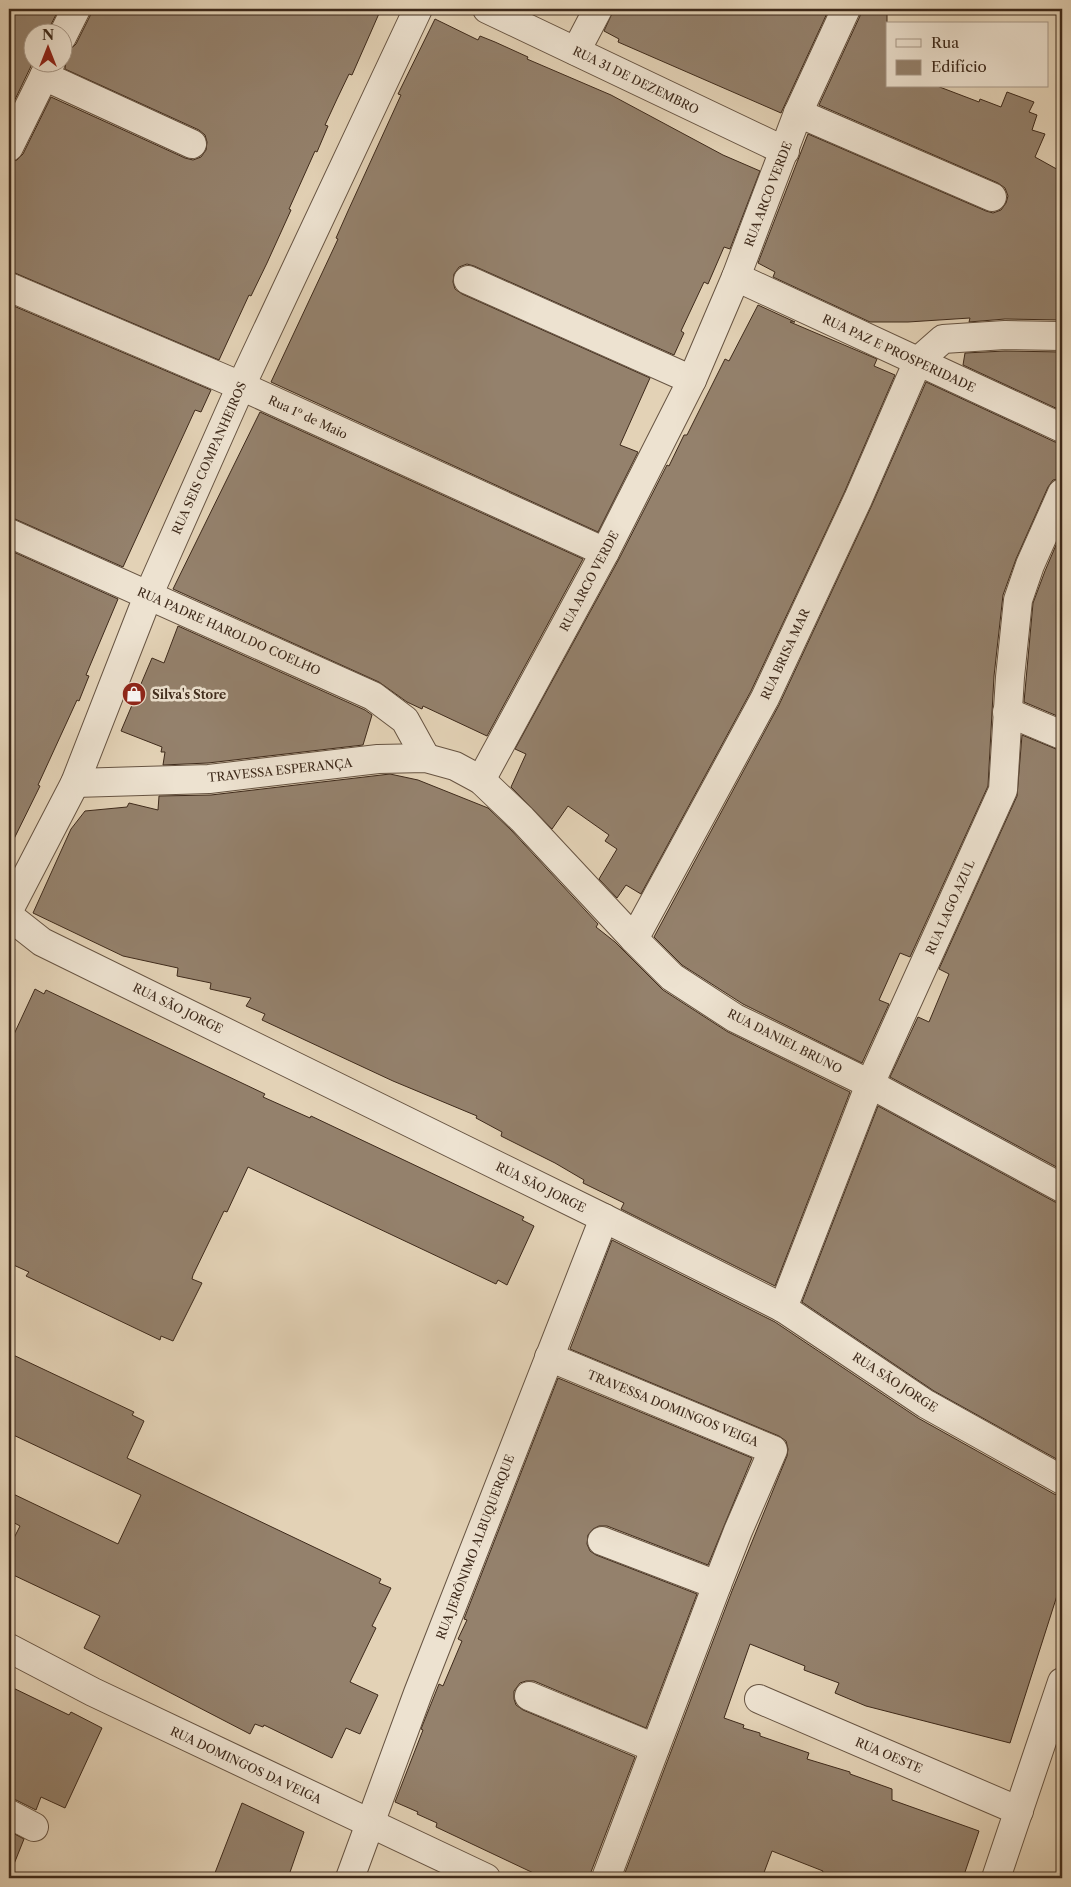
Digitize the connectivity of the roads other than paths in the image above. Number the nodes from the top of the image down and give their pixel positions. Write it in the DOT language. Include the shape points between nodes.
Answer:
graph roads {
  1 [pos="76,9"];
  2 [pos="418,9"];
  3 [pos="487,9"];
  4 [pos="598,9"];
  5 [pos="846,9"];
  6 [pos="70,22"];
  7 [pos="576,51"];
  8 [pos="46,72"];
  9 [pos="54,72"];
  10 [pos="798,113"];
  11 [pos="192,144"];
  12 [pos="9,147"];
  13 [pos="785,151"];
  14 [pos="992,197"];
  15 [pos="736,278"];
  16 [pos="468,280"];
  17 [pos="9,287"];
  18 [pos="1062,336"];
  19 [pos="918,361"];
  20 [pos="692,380"];
  21 [pos="241,386"];
  22 [pos="1062,428"];
  23 [pos="1062,493"];
  24 [pos="9,534"];
  25 [pos="605,552"];
  26 [pos="148,596"];
  27 [pos="1007,712"];
  28 [pos="1062,735"];
  29 [pos="426,758"];
  30 [pos="481,780"];
  31 [pos="75,783"];
  32 [pos="9,910"];
  33 [pos="9,916"];
  34 [pos="634,939"];
  35 [pos="870,1084"];
  36 [pos="1062,1188"];
  37 [pos="604,1218"];
  38 [pos="783,1308"];
  39 [pos="549,1357"];
  40 [pos="1062,1480"];
  41 [pos="602,1541"];
  42 [pos="717,1585"];
  43 [pos="9,1648"];
  44 [pos="1061,1687"];
  45 [pos="529,1696"];
  46 [pos="759,1698"];
  47 [pos="655,1748"];
  48 [pos="1019,1811"];
  49 [pos="9,1814"];
  50 [pos="371,1824"];
  51 [pos="34,1827"];
  52 [pos="350,1878"];
  53 [pos="486,1878"];
  54 [pos="606,1878"];
  55 [pos="996,1878"];
  1 -- 6 [label="street"];
  2 -- 21 [label="street, RUA SEIS COMPANHEIROS"];
  3 -- 7 [label="street, RUA 31 DE DEZEMBRO"];
  4 -- 7 [label="street"];
  5 -- 10 [label="street, RUA ARCO VERDE"];
  7 -- 13 [label="street, RUA 31 DE DEZEMBRO"];
  8 -- 12 [label="street"];
  9 -- 11 [label="street"];
  10 -- 13 [label="street, RUA ARCO VERDE"];
  10 -- 14 [label="street"];
  13 -- 15 [label="street, RUA ARCO VERDE"];
  15 -- 19 [label="street, RUA PAZ E PROSPERIDADE"];
  15 -- 20 [label="street, RUA ARCO VERDE"];
  16 -- 20 [label="street"];
  17 -- 21 [label="street, Rua 1º de Maio"];
  18 -- 19 [label="street" via="943,339"];
  19 -- 22 [label="street, RUA PAZ E PROSPERIDADE"];
  19 -- 34 [label="street, RUA BRISA MAR" via="765,698"];
  20 -- 25 [label="street, RUA ARCO VERDE"];
  21 -- 25 [label="street, Rua 1º de Maio"];
  21 -- 26 [label="street, RUA SEIS COMPANHEIROS"];
  23 -- 27 [label="street, RUA LAGO AZUL" via="1018,600"];
  24 -- 26 [label="street, RUA PADRE HAROLDO COELHO"];
  25 -- 30 [label="street, RUA ARCO VERDE"];
  26 -- 29 [label="street, RUA PADRE HAROLDO COELHO" via="373,696 406,720"];
  26 -- 31 [label="street, RUA SEIS COMPANHEIROS"];
  27 -- 28 [label="street"];
  27 -- 35 [label="street, RUA LAGO AZUL" via="1003,790"];
  29 -- 30 [label="street, TRAVESSA ESPERANÇA" via="455,766"];
  29 -- 31 [label="street, TRAVESSA ESPERANÇA" via="378,759 209,779"];
  30 -- 34 [label="street, RUA DANIEL BRUNO" via="522,819"];
  31 -- 32 [label="street, RUA SEIS COMPANHEIROS"];
  33 -- 37 [label="street, RUA SÃO JORGE" via="42,942"];
  34 -- 35 [label="street, RUA DANIEL BRUNO" via="672,977 734,1018"];
  35 -- 36 [label="street, RUA DANIEL BRUNO"];
  35 -- 38 [label="street, RUA LAGO AZUL"];
  37 -- 38 [label="street, RUA SÃO JORGE"];
  37 -- 39 [label="street, RUA JERÔNIMO ALBUQUERQUE"];
  38 -- 40 [label="street, RUA SÃO JORGE" via="926,1404"];
  39 -- 42 [label="street, TRAVESSA DOMINGOS VEIGA" via="773,1450"];
  39 -- 50 [label="street, RUA JERÔNIMO ALBUQUERQUE" via="418,1693"];
  41 -- 42 [label="street"];
  42 -- 47 [label="street, TRAVESSA DOMINGOS VEIGA"];
  43 -- 50 [label="street, RUA DOMINGOS DA VEIGA" via="93,1692"];
  44 -- 48 [label="street"];
  45 -- 47 [label="street"];
  46 -- 48 [label="street, RUA OESTE"];
  47 -- 54 [label="street, TRAVESSA DOMINGOS VEIGA"];
  48 -- 55 [label="street"];
  49 -- 51 [label="street"];
  50 -- 52 [label="street, RUA JERÔNIMO ALBUQUERQUE"];
  50 -- 53 [label="street, RUA DOMINGOS DA VEIGA"];
}
